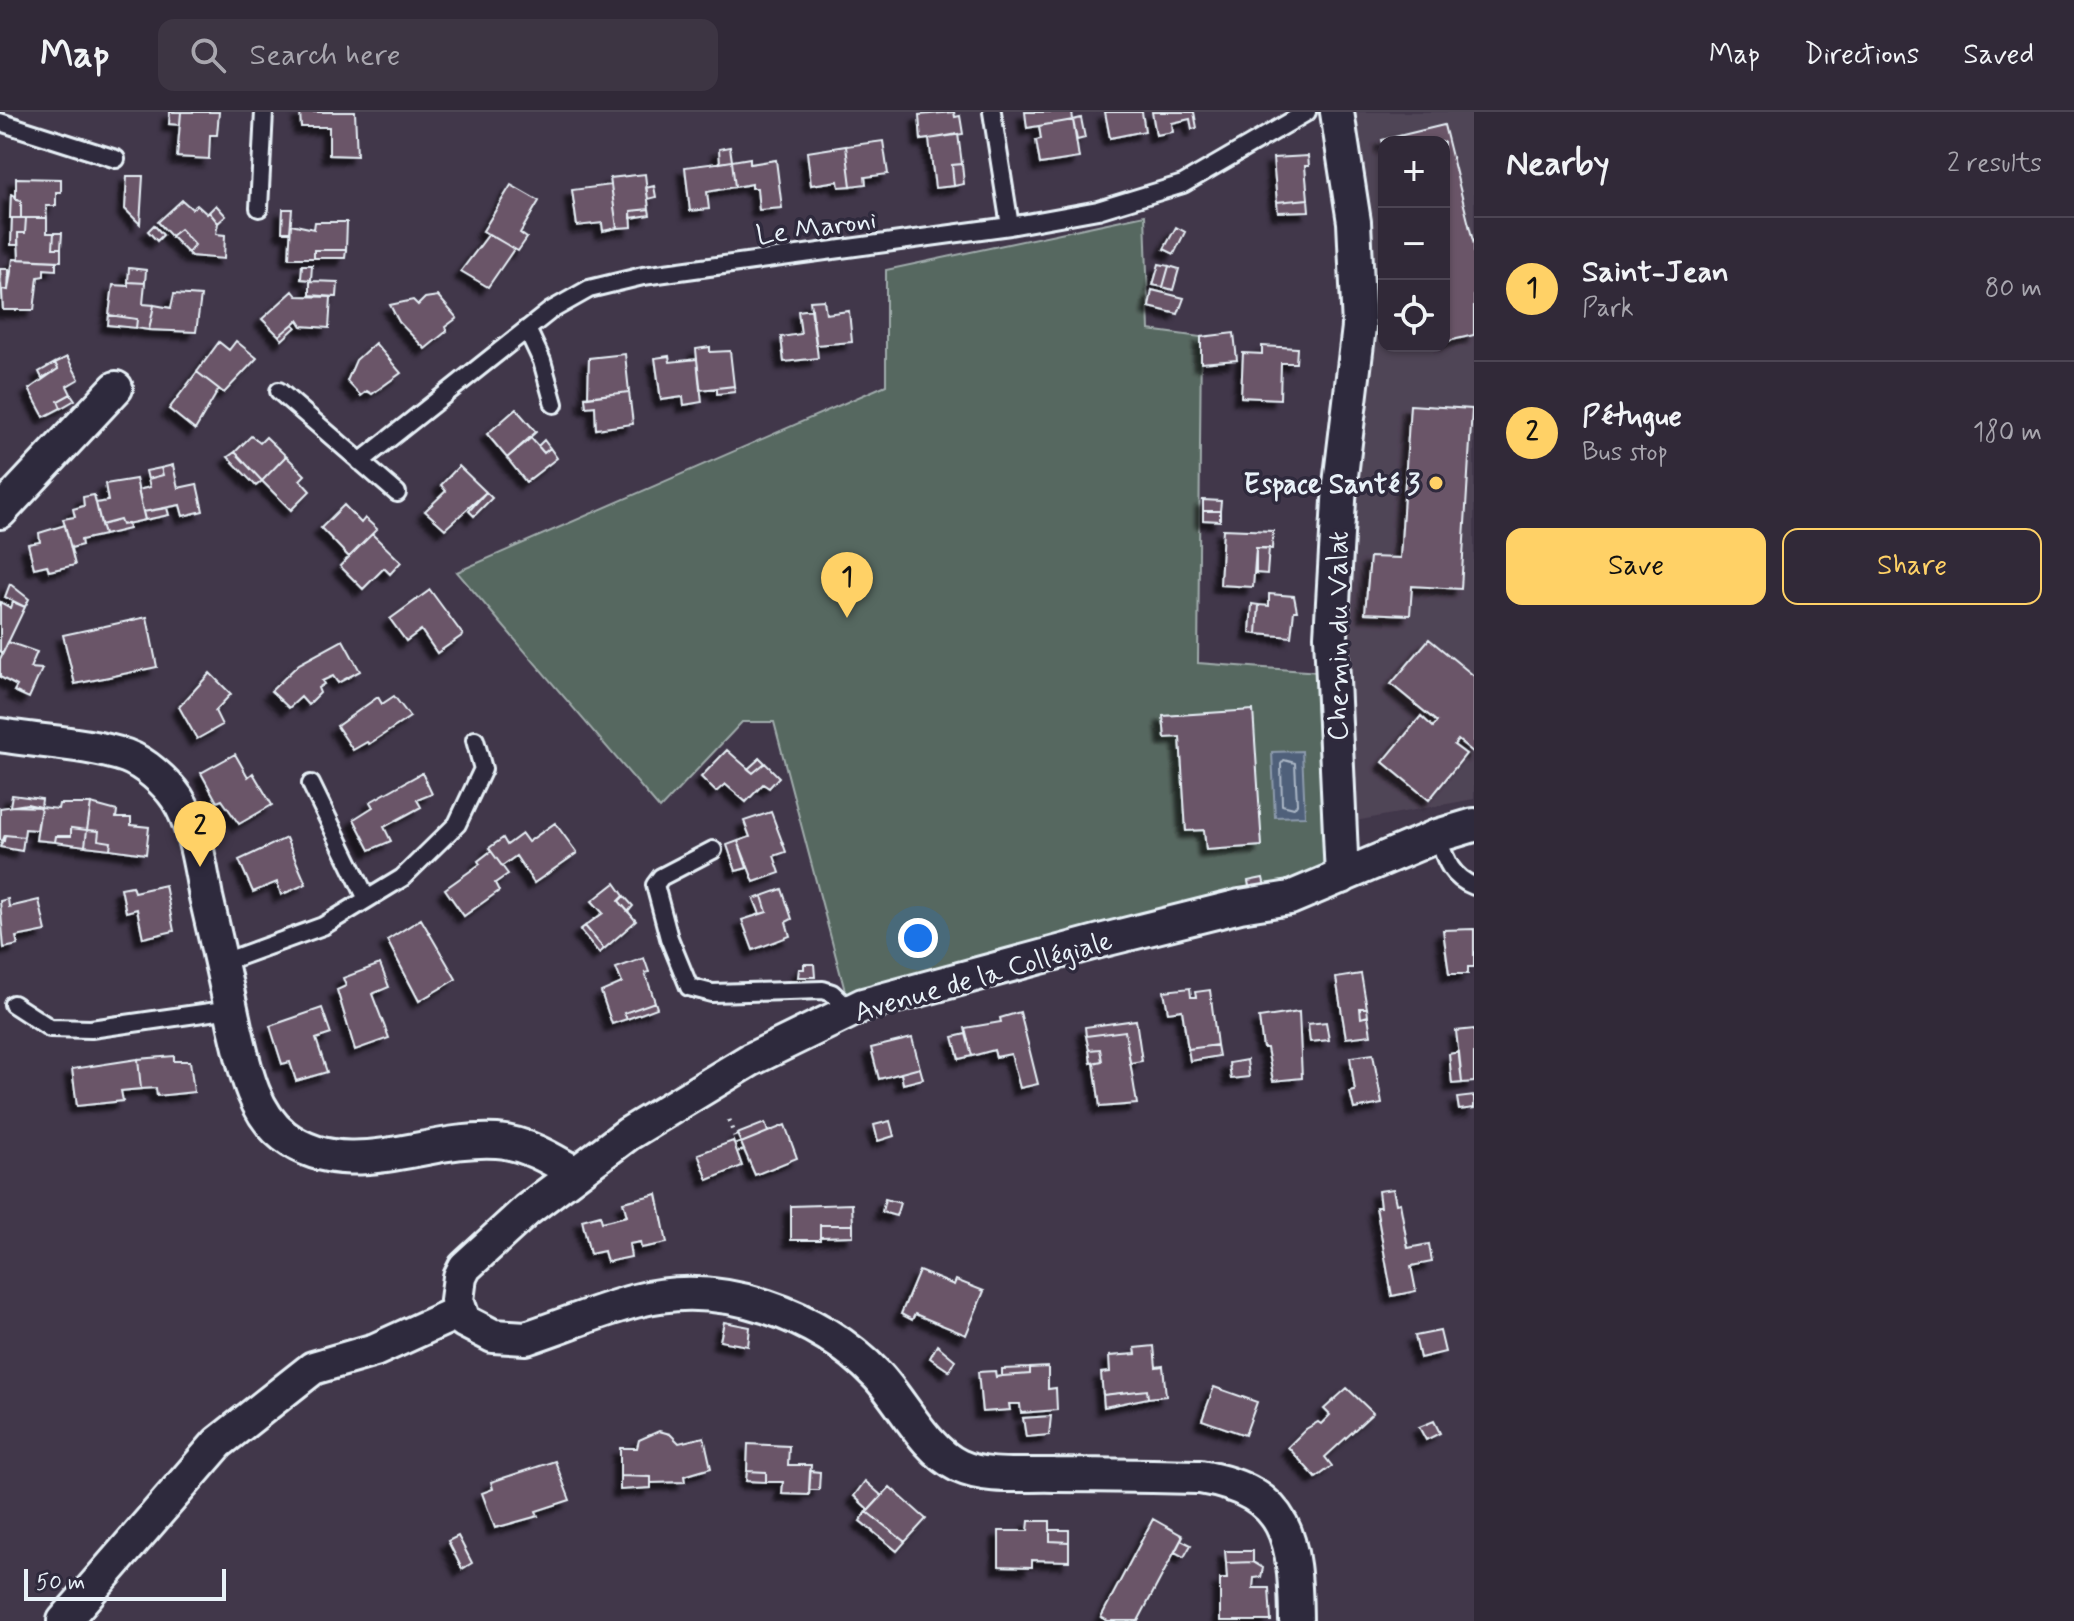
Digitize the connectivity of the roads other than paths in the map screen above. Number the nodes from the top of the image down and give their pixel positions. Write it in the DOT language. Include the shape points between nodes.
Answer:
graph roads {
  1 [pos="264,112"];
  2 [pos="992,112"];
  3 [pos="1307,112"];
  4 [pos="1337,112"];
  5 [pos="0,122"];
  6 [pos="116,159"];
  7 [pos="259,208"];
  8 [pos="1010,226"];
  9 [pos="527,329"];
  10 [pos="116,388"];
  11 [pos="279,391"];
  12 [pos="554,404"];
  13 [pos="360,462"];
  14 [pos="397,493"];
  15 [pos="0,512"];
  16 [pos="0,735"];
  17 [pos="475,740"];
  18 [pos="311,784"];
  19 [pos="1474,825"];
  20 [pos="1437,836"];
  21 [pos="713,850"];
  22 [pos="1342,877"];
  23 [pos="1474,886"];
  24 [pos="367,899"];
  25 [pos="221,963"];
  26 [pos="13,1004"];
  27 [pos="231,1009"];
  28 [pos="850,1010"];
  29 [pos="575,1173"];
  30 [pos="459,1312"];
  31 [pos="64,1621"];
  32 [pos="1296,1621"];
  1 -- 7 [label="lane"];
  2 -- 8 [label="lane"];
  3 -- 8 [label="lane, Le Maroni" via="1183,184 1098,210"];
  4 -- 22 [label="street, Chemin du Valat" via="1354,222 1359,327 1340,484 1331,636"];
  5 -- 6 [label="lane"];
  8 -- 9 [label="lane, Le Maroni" via="643,276 589,289"];
  9 -- 12 [label="lane"];
  9 -- 13 [label="lane, Le Maroni"];
  10 -- 15 [label="street"];
  11 -- 13 [label="lane"];
  13 -- 14 [label="lane"];
  16 -- 25 [label="street" via="127,757 156,775 188,822"];
  17 -- 24 [label="lane" via="483,769 457,824 402,878"];
  18 -- 24 [label="lane"];
  19 -- 20 [label="street"];
  20 -- 22 [label="street"];
  20 -- 23 [label="lane" via="1448,867"];
  21 -- 28 [label="lane" via="655,885 689,987 712,993 823,990"];
  22 -- 28 [label="street, Avenue de la Collégiale" via="1290,898 1100,941"];
  24 -- 25 [label="lane" via="323,926"];
  25 -- 27 [label="street"];
  26 -- 27 [label="lane" via="50,1028 91,1029"];
  27 -- 29 [label="street" via="260,1107 283,1135 310,1149 338,1156 383,1156 497,1141 528,1149"];
  28 -- 29 [label="street, Avenue de la Collégiale" via="719,1077"];
  29 -- 30 [label="street, Avenue de la Collégiale" via="465,1267 457,1289"];
  30 -- 31 [label="street" via="375,1350 313,1368 230,1433"];
  30 -- 32 [label="street" via="481,1333 510,1338 526,1338 637,1300 687,1294 729,1298 785,1313 838,1342 875,1373 956,1465 993,1474 1200,1477 1231,1482 1261,1497 1274,1512 1295,1564"];
}
